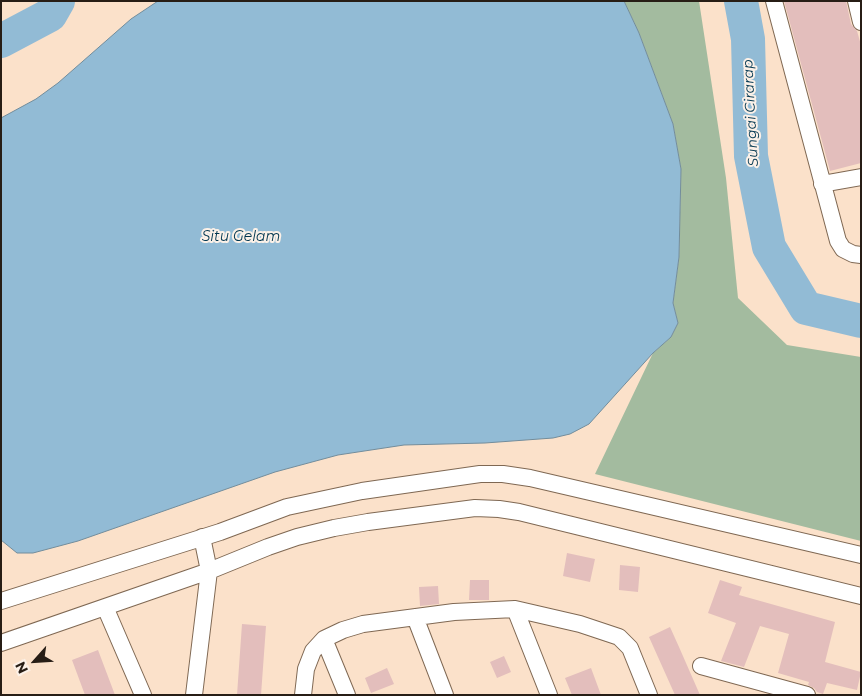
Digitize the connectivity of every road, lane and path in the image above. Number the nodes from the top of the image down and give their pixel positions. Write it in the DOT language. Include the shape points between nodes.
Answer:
graph roads {
  1 [pos="774,1"];
  2 [pos="856,1"];
  3 [pos="861,22"];
  4 [pos="861,177"];
  5 [pos="822,184"];
  6 [pos="861,255"];
  7 [pos="203,540"];
  8 [pos="861,555"];
  9 [pos="208,567"];
  10 [pos="861,596"];
  11 [pos="1,601"];
  12 [pos="105,607"];
  13 [pos="515,609"];
  14 [pos="415,617"];
  15 [pos="324,639"];
  16 [pos="1,643"];
  17 [pos="701,666"];
  18 [pos="756,687"];
  19 [pos="143,695"];
  20 [pos="194,695"];
  21 [pos="302,695"];
  22 [pos="347,695"];
  23 [pos="445,695"];
  24 [pos="549,695"];
  25 [pos="650,695"];
  26 [pos="807,695"];
  1 -- 5 [label="street"];
  2 -- 3 [label="street"];
  4 -- 5 [label="street"];
  5 -- 6 [label="street" via="840,246"];
  7 -- 8 [label="street" via="287,507 324,498 480,474 504,474"];
  7 -- 9 [label="street"];
  7 -- 11 [label="street"];
  9 -- 10 [label="street" via="334,528 475,508 499,509"];
  9 -- 12 [label="street"];
  9 -- 20 [label="street"];
  12 -- 16 [label="street"];
  12 -- 19 [label="street"];
  13 -- 14 [label="street"];
  13 -- 24 [label="street"];
  13 -- 25 [label="street" via="619,637 630,648"];
  14 -- 15 [label="street" via="363,624"];
  14 -- 23 [label="street"];
  15 -- 21 [label="street" via="306,669"];
  15 -- 22 [label="street"];
  17 -- 18 [label="street"];
  18 -- 26 [label="street"];
}
